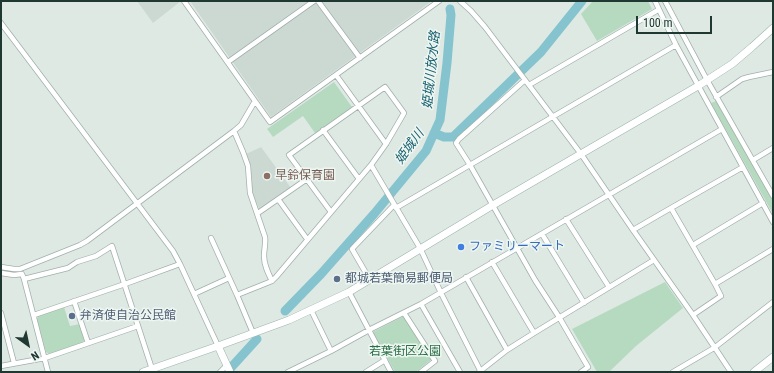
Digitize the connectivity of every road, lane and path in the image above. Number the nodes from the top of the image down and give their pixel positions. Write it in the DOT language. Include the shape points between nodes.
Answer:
graph roads {
  1 [pos="314,1"];
  2 [pos="318,1"];
  3 [pos="439,1"];
  4 [pos="460,1"];
  5 [pos="654,1"];
  6 [pos="665,1"];
  7 [pos="187,2"];
  8 [pos="658,10"];
  9 [pos="1,23"];
  10 [pos="773,28"];
  11 [pos="676,45"];
  12 [pos="360,58"];
  13 [pos="228,62"];
  14 [pos="773,72"];
  15 [pos="336,75"];
  16 [pos="523,78"];
  17 [pos="707,80"];
  18 [pos="529,85"];
  19 [pos="698,86"];
  20 [pos="716,97"];
  21 [pos="255,101"];
  22 [pos="358,106"];
  23 [pos="553,116"];
  24 [pos="722,129"];
  25 [pos="323,130"];
  26 [pos="234,132"];
  27 [pos="386,144"];
  28 [pos="773,148"];
  29 [pos="581,154"];
  30 [pos="753,160"];
  31 [pos="470,165"];
  32 [pos="371,166"];
  33 [pos="743,168"];
  34 [pos="307,179"];
  35 [pos="359,179"];
  36 [pos="609,194"];
  37 [pos="773,196"];
  38 [pos="278,199"];
  39 [pos="763,203"];
  40 [pos="138,204"];
  41 [pos="493,205"];
  42 [pos="395,206"];
  43 [pos="671,208"];
  44 [pos="331,212"];
  45 [pos="258,213"];
  46 [pos="566,219"];
  47 [pos="773,222"];
  48 [pos="633,230"];
  49 [pos="542,234"];
  50 [pos="211,238"];
  51 [pos="307,239"];
  52 [pos="693,245"];
  53 [pos="420,248"];
  54 [pos="517,248"];
  55 [pos="773,249"];
  56 [pos="654,260"];
  57 [pos="492,262"];
  58 [pos="180,264"];
  59 [pos="1,267"];
  60 [pos="1,273"];
  61 [pos="466,277"];
  62 [pos="229,278"];
  63 [pos="24,279"];
  64 [pos="272,280"];
  65 [pos="370,280"];
  66 [pos="125,284"];
  67 [pos="715,284"];
  68 [pos="609,287"];
  69 [pos="349,292"];
  70 [pos="441,293"];
  71 [pos="194,294"];
  72 [pos="237,295"];
  73 [pos="74,302"];
  74 [pos="584,302"];
  75 [pos="773,302"];
  76 [pos="421,304"];
  77 [pos="311,310"];
  78 [pos="1,313"];
  79 [pos="404,313"];
  80 [pos="34,315"];
  81 [pos="693,315"];
  82 [pos="559,318"];
  83 [pos="138,326"];
  84 [pos="369,330"];
  85 [pos="253,333"];
  86 [pos="534,333"];
  87 [pos="88,343"];
  88 [pos="218,346"];
  89 [pos="714,348"];
  90 [pos="507,350"];
  91 [pos="331,351"];
  92 [pos="773,357"];
  93 [pos="45,358"];
  94 [pos="385,360"];
  95 [pos="14,363"];
  96 [pos="1,366"];
  97 [pos="152,369"];
  98 [pos="228,369"];
  99 [pos="480,371"];
  100 [pos="48,372"];
  101 [pos="143,372"];
  102 [pos="220,372"];
  103 [pos="288,372"];
  104 [pos="366,372"];
  105 [pos="392,372"];
  106 [pos="421,372"];
  107 [pos="460,372"];
  108 [pos="581,372"];
  109 [pos="673,372"];
  110 [pos="731,372"];
  111 [pos="754,372"];
  1 -- 13 [label="street"];
  2 -- 12 [label="street"];
  3 -- 12 [label="street"];
  4 -- 16 [label="street" via="477,17"];
  5 -- 8 [label="street"];
  6 -- 17 [label="street"];
  7 -- 13 [label="street"];
  8 -- 11 [label="street"];
  8 -- 18 [label="street"];
  9 -- 40 [label="street"];
  10 -- 17 [label="street" via="732,64"];
  11 -- 19 [label="street"];
  11 -- 23 [label="street"];
  12 -- 15 [label="street"];
  13 -- 21 [label="street"];
  14 -- 20 [label="street" via="742,79"];
  15 -- 21 [label="street" via="270,122"];
  15 -- 22 [label="street"];
  16 -- 18 [label="street"];
  16 -- 31 [label="street" via="456,143"];
  17 -- 19 [label="street"];
  17 -- 20 [label="street"];
  18 -- 23 [label="street"];
  19 -- 24 [label="street"];
  19 -- 29 [label="street"];
  20 -- 30 [label="street"];
  21 -- 26 [label="street"];
  22 -- 25 [label="street"];
  22 -- 27 [label="street"];
  22 -- 27 [label="street" via="385,87 404,113"];
  23 -- 29 [label="street"];
  23 -- 31 [label="street"];
  24 -- 33 [label="street"];
  24 -- 36 [label="street"];
  25 -- 34 [label="street" via="290,155"];
  25 -- 35 [label="street"];
  26 -- 40 [label="street"];
  26 -- 45 [label="street" via="248,166 250,193"];
  27 -- 32 [label="street"];
  28 -- 30 [label="street"];
  29 -- 36 [label="street"];
  29 -- 41 [label="street"];
  30 -- 37 [label="street"];
  31 -- 41 [label="street"];
  31 -- 42 [label="street"];
  32 -- 35 [label="street"];
  32 -- 42 [label="street"];
  33 -- 39 [label="street"];
  33 -- 43 [label="street"];
  34 -- 38 [label="street"];
  34 -- 44 [label="street"];
  35 -- 44 [label="street"];
  36 -- 46 [label="street"];
  36 -- 48 [label="street"];
  38 -- 45 [label="street"];
  38 -- 51 [label="street"];
  39 -- 47 [label="street"];
  39 -- 52 [label="street"];
  40 -- 58 [label="street"];
  40 -- 59 [label="street" via="87,242 20,269"];
  41 -- 53 [label="street"];
  41 -- 54 [label="street"];
  42 -- 53 [label="street"];
  42 -- 65 [label="street" via="352,249"];
  43 -- 48 [label="street"];
  43 -- 52 [label="street"];
  44 -- 51 [label="street"];
  45 -- 64 [label="street" via="266,237 266,270"];
  46 -- 49 [label="street"];
  46 -- 68 [label="street"];
  48 -- 56 [label="street"];
  49 -- 54 [label="street"];
  49 -- 74 [label="street"];
  50 -- 62 [label="street"];
  51 -- 64 [label="street"];
  52 -- 67 [label="street"];
  53 -- 65 [label="street"];
  53 -- 70 [label="street"];
  54 -- 57 [label="street"];
  54 -- 82 [label="street"];
  55 -- 67 [label="street"];
  56 -- 68 [label="street"];
  56 -- 81 [label="street"];
  57 -- 61 [label="street"];
  57 -- 86 [label="street"];
  58 -- 66 [label="street"];
  58 -- 71 [label="street"];
  60 -- 63 [label="street" via="22,274"];
  61 -- 70 [label="street"];
  61 -- 90 [label="street"];
  62 -- 71 [label="street"];
  62 -- 72 [label="street"];
  63 -- 66 [label="street" via="68,268 112,246"];
  63 -- 80 [label="street"];
  64 -- 72 [label="street"];
  65 -- 69 [label="street"];
  66 -- 73 [label="street"];
  66 -- 83 [label="street"];
  67 -- 81 [label="street" via="721,296"];
  68 -- 74 [label="street"];
  69 -- 77 [label="street"];
  69 -- 84 [label="street"];
  70 -- 76 [label="street"];
  70 -- 99 [label="street"];
  71 -- 88 [label="street"];
  72 -- 85 [label="street"];
  73 -- 80 [label="street"];
  73 -- 87 [label="street"];
  74 -- 82 [label="street"];
  75 -- 89 [label="street"];
  76 -- 79 [label="street"];
  76 -- 107 [label="street"];
  77 -- 85 [label="street"];
  77 -- 91 [label="street"];
  78 -- 95 [label="street"];
  79 -- 84 [label="street"];
  79 -- 106 [label="street" via="435,361"];
  80 -- 93 [label="street"];
  81 -- 89 [label="street"];
  82 -- 86 [label="street"];
  82 -- 108 [label="street" via="588,368"];
  83 -- 87 [label="street"];
  83 -- 97 [label="street"];
  84 -- 91 [label="street"];
  84 -- 94 [label="street"];
  85 -- 88 [label="street"];
  86 -- 90 [label="street"];
  87 -- 93 [label="street"];
  88 -- 97 [label="street"];
  88 -- 98 [label="street"];
  89 -- 109 [label="street"];
  89 -- 110 [label="street"];
  90 -- 99 [label="street"];
  91 -- 103 [label="street"];
  92 -- 111 [label="street"];
  93 -- 95 [label="street"];
  93 -- 100 [label="street"];
  94 -- 104 [label="street"];
  94 -- 105 [label="street"];
  95 -- 96 [label="street"];
  97 -- 101 [label="street"];
  98 -- 102 [label="street"];
}
